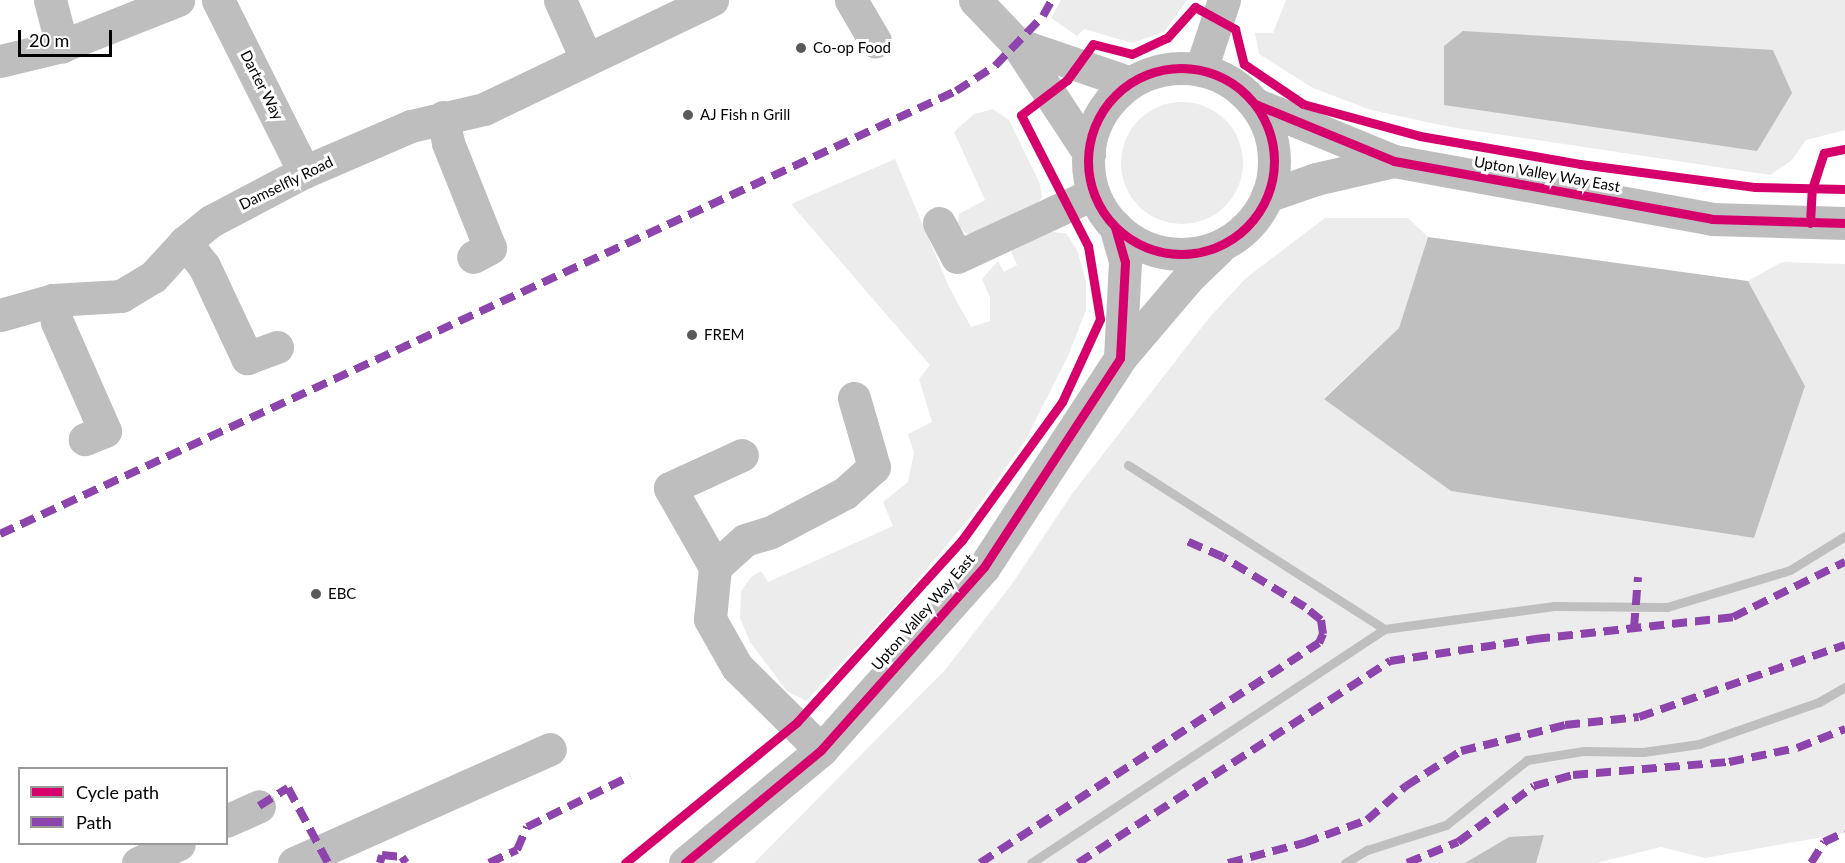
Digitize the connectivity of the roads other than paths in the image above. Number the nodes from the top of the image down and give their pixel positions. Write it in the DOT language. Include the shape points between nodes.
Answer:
graph roads {
  1 [pos="50,0"];
  2 [pos="178,0"];
  3 [pos="218,0"];
  4 [pos="560,0"];
  5 [pos="712,0"];
  6 [pos="851,0"];
  7 [pos="975,0"];
  8 [pos="1224,0"];
  9 [pos="875,41"];
  10 [pos="1017,44"];
  11 [pos="62,46"];
  12 [pos="586,58"];
  13 [pos="0,60"];
  14 [pos="1201,69"];
  15 [pos="1128,82"];
  16 [pos="1255,104"];
  17 [pos="443,117"];
  18 [pos="1089,153"];
  19 [pos="1394,161"];
  20 [pos="304,172"];
  21 [pos="1093,194"];
  22 [pos="1267,196"];
  23 [pos="939,223"];
  24 [pos="1845,223"];
  25 [pos="1115,226"];
  26 [pos="184,242"];
  27 [pos="1219,248"];
  28 [pos="473,256"];
  29 [pos="52,300"];
  30 [pos="0,315"];
  31 [pos="277,347"];
  32 [pos="1120,358"];
  33 [pos="854,398"];
  34 [pos="85,439"];
  35 [pos="742,455"];
  36 [pos="716,567"];
  37 [pos="550,749"];
  38 [pos="821,750"];
  39 [pos="259,806"];
  40 [pos="228,820"];
  41 [pos="175,845"];
  42 [pos="138,863"];
  43 [pos="294,863"];
  44 [pos="685,863"];
  1 -- 11 [label="street"];
  2 -- 11 [label="street"];
  3 -- 20 [label="street, Darter Way"];
  4 -- 12 [label="street"];
  5 -- 12 [label="street, Damselfly Road"];
  6 -- 9 [label="street"];
  7 -- 10 [label="street"];
  8 -- 14 [label="street"];
  10 -- 15 [label="street"];
  10 -- 18 [label="street"];
  11 -- 13 [label="street"];
  12 -- 17 [label="street, Damselfly Road" via="484,108"];
  14 -- 15 [label="street" via="1151,72"];
  14 -- 16 [label="street" via="1222,78"];
  15 -- 18 [label="street" via="1109,101 1094,128"];
  16 -- 19 [label="street, Upton Valley Way East"];
  16 -- 22 [label="street" via="1270,133 1274,165"];
  17 -- 20 [label="street, Damselfly Road" via="411,126"];
  17 -- 28 [label="street" via="448,142 490,248"];
  18 -- 21 [label="street"];
  19 -- 22 [label="street, Upton Valley Way East" via="1316,179"];
  19 -- 24 [label="street, Upton Valley Way East" via="1712,219"];
  20 -- 26 [label="street, Damselfly Road" via="211,221"];
  21 -- 23 [label="street" via="957,256"];
  21 -- 25 [label="street"];
  22 -- 27 [label="street" via="1240,233"];
  25 -- 27 [label="street" via="1132,241 1154,251 1190,254"];
  25 -- 32 [label="street" via="1125,262"];
  26 -- 29 [label="street, Damselfly Road" via="153,278 121,296"];
  26 -- 31 [label="street" via="204,266 247,358"];
  27 -- 32 [label="street, Upton Valley Way East"];
  29 -- 30 [label="street, Damselfly Road"];
  29 -- 34 [label="street" via="57,322 105,431"];
  32 -- 38 [label="street, Upton Valley Way East" via="984,567"];
  33 -- 36 [label="street" via="874,467 845,493 771,532 745,540"];
  35 -- 36 [label="street" via="670,488"];
  36 -- 38 [label="street" via="710,620 737,666"];
  37 -- 43 [label="street"];
  38 -- 44 [label="street, Upton Valley Way East"];
  39 -- 40 [label="street"];
  41 -- 42 [label="street"];
}
